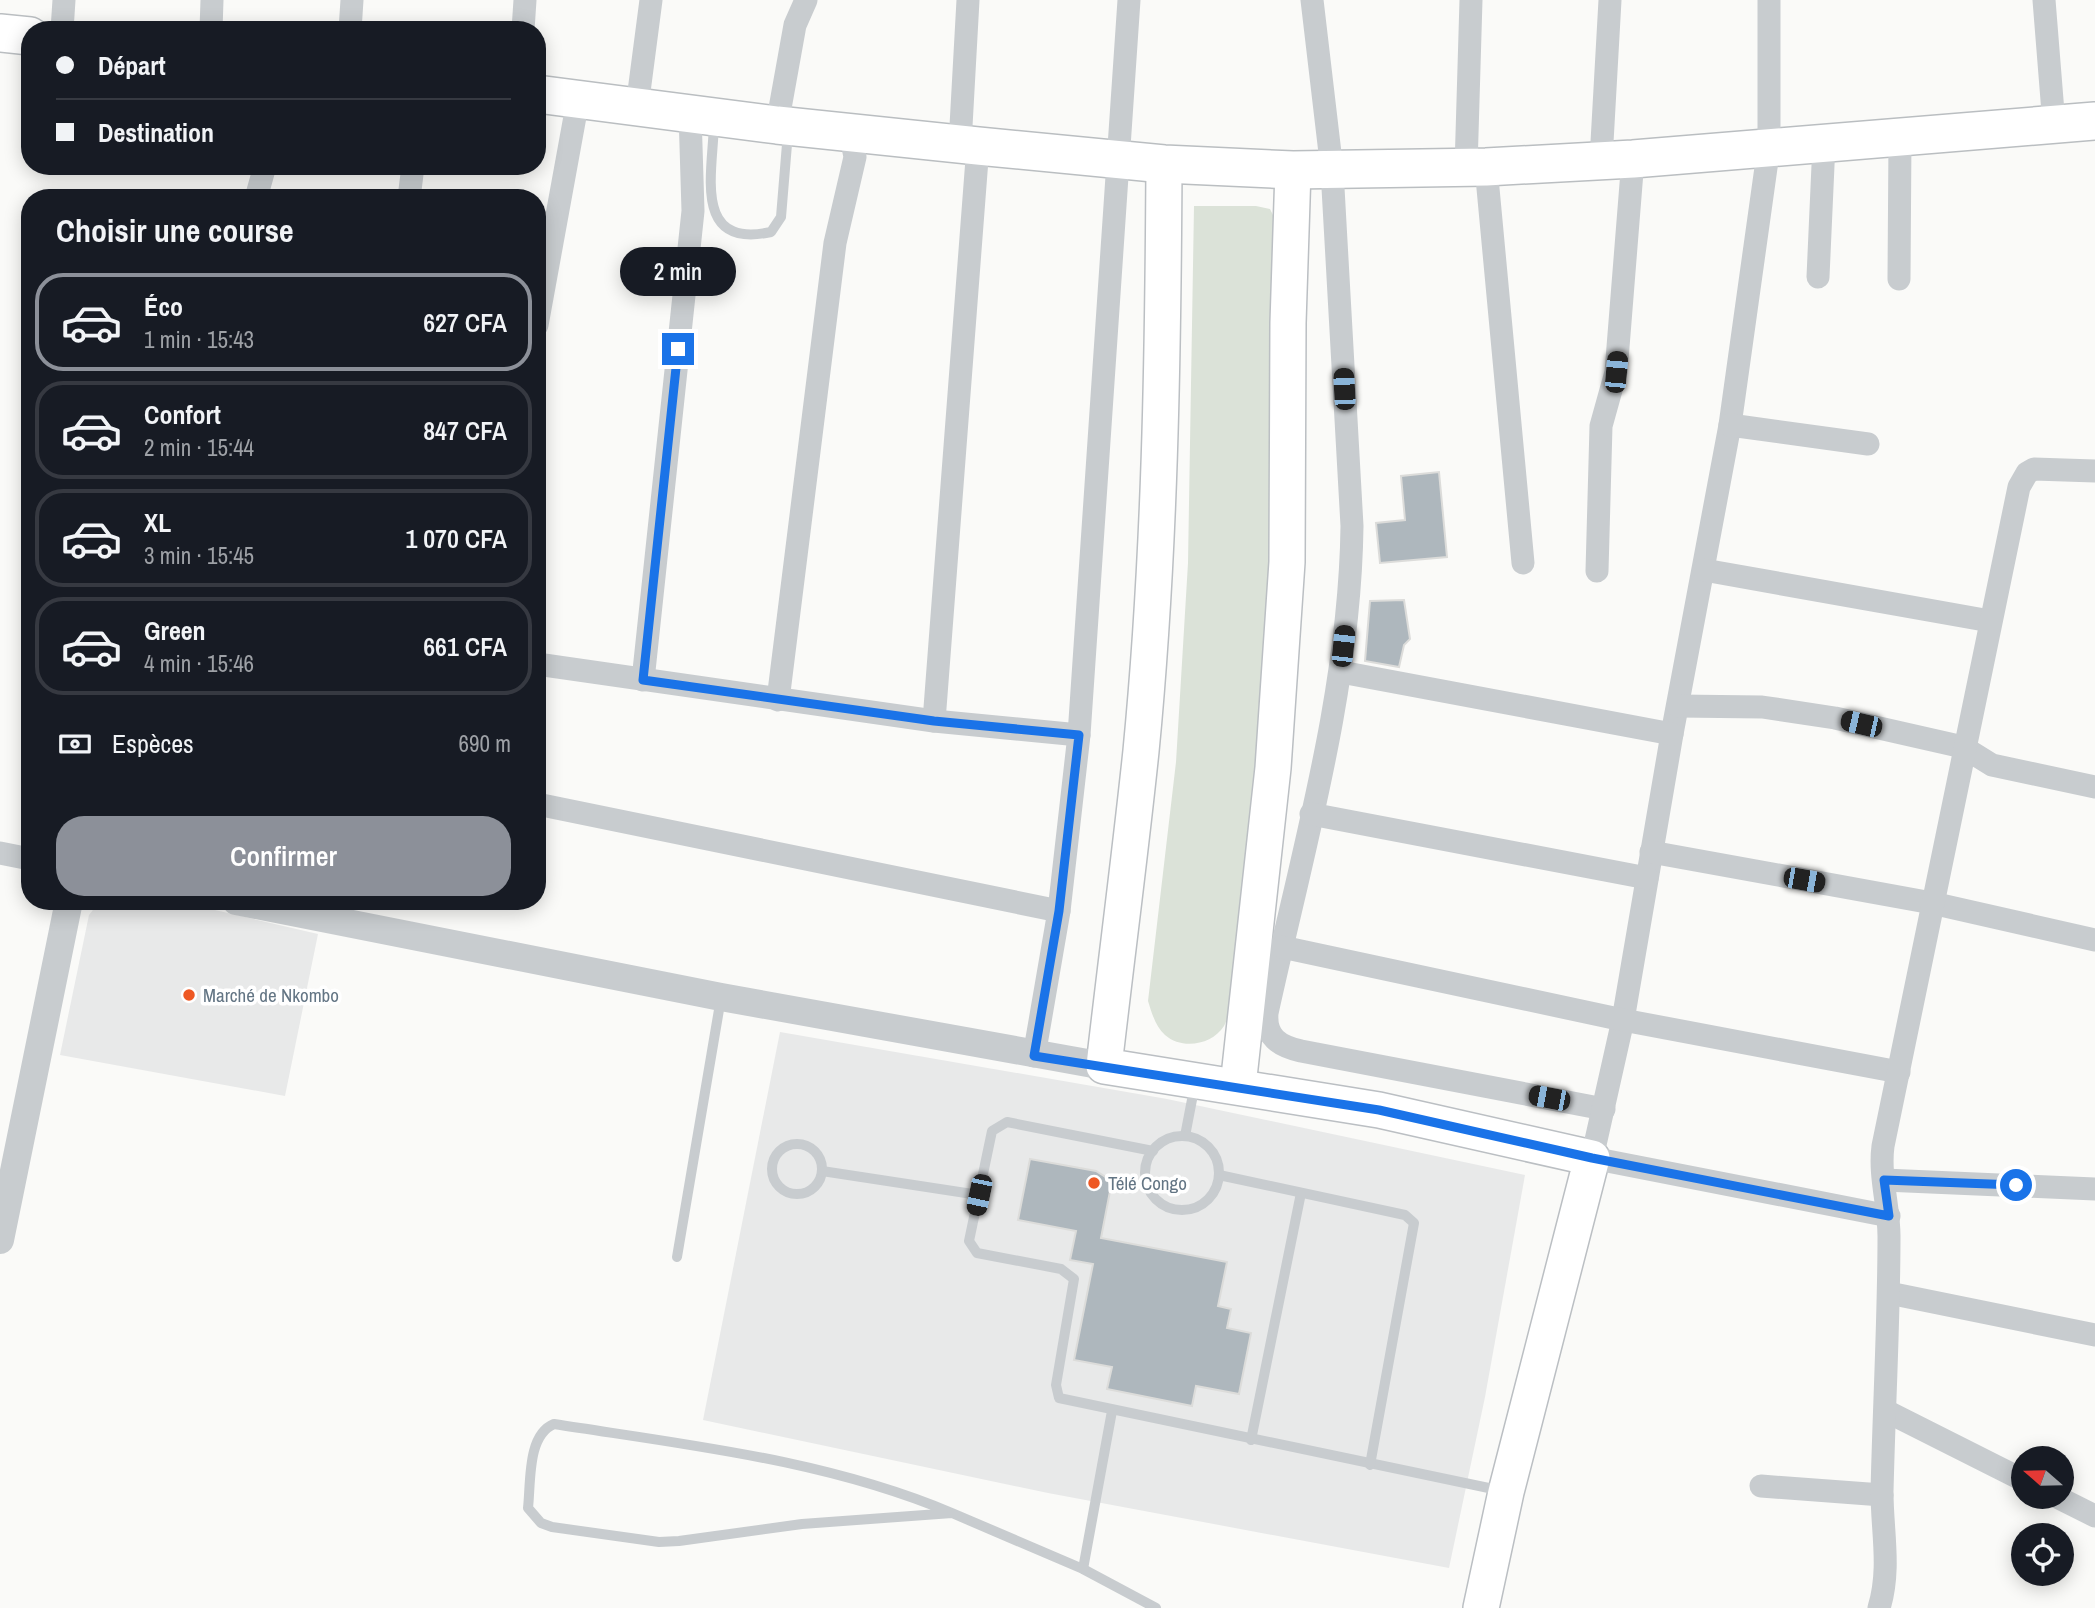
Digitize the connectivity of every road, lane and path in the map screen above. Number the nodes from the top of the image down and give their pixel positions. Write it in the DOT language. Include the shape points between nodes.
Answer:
graph roads {
  1 [pos="64,0"];
  2 [pos="212,0"];
  3 [pos="352,0"];
  4 [pos="525,0"];
  5 [pos="651,0"];
  6 [pos="806,0"];
  7 [pos="968,0"];
  8 [pos="1129,0"];
  9 [pos="1312,0"];
  10 [pos="1471,0"];
  11 [pos="1610,0"];
  12 [pos="1769,0"];
  13 [pos="2044,0"];
  14 [pos="63,21"];
  15 [pos="211,21"];
  16 [pos="351,21"];
  17 [pos="524,21"];
  18 [pos="0,33"];
  19 [pos="21,35"];
  20 [pos="546,95"];
  21 [pos="578,100"];
  22 [pos="637,107"];
  23 [pos="702,115"];
  24 [pos="2095,121"];
  25 [pos="783,125"];
  26 [pos="2054,125"];
  27 [pos="850,131"];
  28 [pos="1900,138"];
  29 [pos="1824,143"];
  30 [pos="969,145"];
  31 [pos="1769,146"];
  32 [pos="1120,159"];
  33 [pos="1617,160"];
  34 [pos="1164,164"];
  35 [pos="1476,167"];
  36 [pos="1293,170"];
  37 [pos="1332,170"];
  38 [pos="546,276"];
  39 [pos="1818,277"];
  40 [pos="1899,279"];
  41 [pos="1730,425"];
  42 [pos="1868,444"];
  43 [pos="2095,471"];
  44 [pos="1523,563"];
  45 [pos="1704,570"];
  46 [pos="1597,571"];
  47 [pos="1990,621"];
  48 [pos="546,665"];
  49 [pos="1341,672"];
  50 [pos="643,680"];
  51 [pos="778,700"];
  52 [pos="1678,706"];
  53 [pos="934,721"];
  54 [pos="1672,734"];
  55 [pos="1079,735"];
  56 [pos="1963,747"];
  57 [pos="2095,787"];
  58 [pos="546,806"];
  59 [pos="1311,814"];
  60 [pos="1651,852"];
  61 [pos="0,853"];
  62 [pos="21,857"];
  63 [pos="1647,878"];
  64 [pos="1932,903"];
  65 [pos="67,910"];
  66 [pos="307,910"];
  67 [pos="1059,911"];
  68 [pos="2095,940"];
  69 [pos="1282,947"];
  70 [pos="721,997"];
  71 [pos="1623,1020"];
  72 [pos="1034,1056"];
  73 [pos="1104,1066"];
  74 [pos="1899,1072"];
  75 [pos="1196,1080"];
  76 [pos="1238,1086"];
  77 [pos="1604,1109"];
  78 [pos="1185,1136"];
  79 [pos="1153,1151"];
  80 [pos="1592,1158"];
  81 [pos="822,1171"];
  82 [pos="1219,1175"];
  83 [pos="1884,1180"];
  84 [pos="2095,1189"];
  85 [pos="1301,1193"];
  86 [pos="979,1195"];
  87 [pos="1889,1216"];
  88 [pos="1,1233"];
  89 [pos="677,1257"];
  90 [pos="1889,1293"];
  91 [pos="2095,1335"];
  92 [pos="1112,1411"];
  93 [pos="1886,1412"];
  94 [pos="1251,1440"];
  95 [pos="1370,1465"];
  96 [pos="2011,1474"];
  97 [pos="1761,1486"];
  98 [pos="1506,1492"];
  99 [pos="1882,1494"];
  100 [pos="2074,1505"];
  101 [pos="952,1513"];
  102 [pos="2095,1516"];
  103 [pos="1083,1569"];
  104 [pos="1156,1608"];
  105 [pos="1481,1608"];
  106 [pos="1879,1608"];
  1 -- 14 [label="street"];
  2 -- 15 [label="street"];
  3 -- 16 [label="street"];
  4 -- 17 [label="street"];
  5 -- 22 [label="street"];
  6 -- 25 [label="street" via="795,25"];
  7 -- 30 [label="street"];
  8 -- 32 [label="street"];
  9 -- 37 [label="street"];
  10 -- 35 [label="street"];
  11 -- 33 [label="street"];
  12 -- 31 [label="street"];
  13 -- 26 [label="street"];
  18 -- 19 [label="highway"];
  20 -- 21 [label="highway"];
  21 -- 22 [label="highway"];
  21 -- 38 [label="street"];
  22 -- 23 [label="highway"];
  23 -- 25 [label="highway"];
  23 -- 25 [label="lane" via="715,218 728,230 758,235 771,232 781,217"];
  23 -- 50 [label="street"];
  24 -- 26 [label="highway"];
  25 -- 27 [label="highway"];
  26 -- 28 [label="highway"];
  27 -- 30 [label="highway"];
  27 -- 51 [label="street" via="855,157 835,243"];
  28 -- 29 [label="highway"];
  28 -- 40 [label="street"];
  29 -- 31 [label="highway"];
  29 -- 39 [label="street"];
  30 -- 32 [label="highway"];
  30 -- 53 [label="street"];
  31 -- 33 [label="highway"];
  31 -- 41 [label="street"];
  32 -- 34 [label="highway"];
  32 -- 55 [label="street"];
  33 -- 35 [label="highway"];
  33 -- 46 [label="street" via="1616,372 1601,426"];
  34 -- 36 [label="highway"];
  34 -- 73 [label="main road" via="1163,329 1148,648 1141,749"];
  35 -- 37 [label="highway"];
  35 -- 44 [label="street"];
  36 -- 37 [label="highway"];
  36 -- 76 [label="main road" via="1287,323 1287,562 1273,768"];
  37 -- 49 [label="street" via="1352,526"];
  41 -- 42 [label="street"];
  41 -- 45 [label="street"];
  43 -- 47 [label="street" via="2034,469 2022,479"];
  45 -- 47 [label="street"];
  45 -- 52 [label="street"];
  47 -- 56 [label="street"];
  48 -- 50 [label="street"];
  49 -- 54 [label="street"];
  49 -- 59 [label="street"];
  50 -- 51 [label="street"];
  51 -- 53 [label="street"];
  52 -- 54 [label="street"];
  52 -- 56 [label="street" via="1762,707 1836,718"];
  53 -- 55 [label="street"];
  54 -- 60 [label="street"];
  55 -- 67 [label="street"];
  56 -- 57 [label="street" via="1992,765"];
  56 -- 64 [label="street"];
  58 -- 67 [label="street"];
  59 -- 63 [label="street"];
  59 -- 69 [label="street"];
  60 -- 63 [label="street"];
  60 -- 64 [label="street"];
  61 -- 62 [label="street"];
  63 -- 71 [label="street"];
  64 -- 68 [label="street"];
  64 -- 74 [label="street"];
  65 -- 88 [label="street"];
  66 -- 70 [label="street"];
  67 -- 72 [label="street"];
  69 -- 71 [label="street"];
  69 -- 77 [label="street" via="1266,1022 1271,1037 1287,1048"];
  70 -- 72 [label="street"];
  70 -- 89 [label="lane"];
  71 -- 74 [label="street"];
  71 -- 77 [label="street"];
  72 -- 73 [label="street"];
  73 -- 75 [label="main road"];
  74 -- 83 [label="street" via="1883,1146"];
  75 -- 76 [label="main road"];
  75 -- 78 [label="lane"];
  76 -- 80 [label="main road" via="1447,1123"];
  77 -- 80 [label="street"];
  78 -- 79 [label="lane" via="1167,1139"];
  78 -- 82 [label="lane" via="1214,1153"];
  79 -- 82 [label="lane" via="1147,1161 1146,1181 1156,1200 1175,1210 1205,1202"];
  79 -- 86 [label="lane" via="1007,1122 992,1131"];
  80 -- 87 [label="street"];
  80 -- 98 [label="main road"];
  81 -- 81 [label="lane" via="815,1152 803,1144 783,1149 772,1167 779,1186 791,1194 812,1190"];
  81 -- 86 [label="lane"];
  82 -- 85 [label="lane"];
  83 -- 84 [label="street"];
  83 -- 87 [label="street"];
  85 -- 94 [label="lane"];
  85 -- 95 [label="lane" via="1405,1214 1414,1223"];
  86 -- 92 [label="lane" via="969,1241 977,1253 1061,1269 1074,1279 1056,1385 1059,1398"];
  87 -- 90 [label="street"];
  90 -- 91 [label="street"];
  90 -- 93 [label="street"];
  92 -- 94 [label="lane"];
  92 -- 103 [label="lane"];
  93 -- 96 [label="street"];
  93 -- 99 [label="street"];
  94 -- 95 [label="lane"];
  95 -- 98 [label="lane"];
  97 -- 99 [label="street"];
  98 -- 105 [label="main road"];
  99 -- 106 [label="street" via="1886,1553"];
  100 -- 102 [label="street"];
  101 -- 101 [label="lane" via="815,1523 659,1542 552,1527 541,1523 528,1508 539,1435 554,1424 738,1453 881,1485"];
  101 -- 103 [label="lane"];
  103 -- 104 [label="lane"];
}
